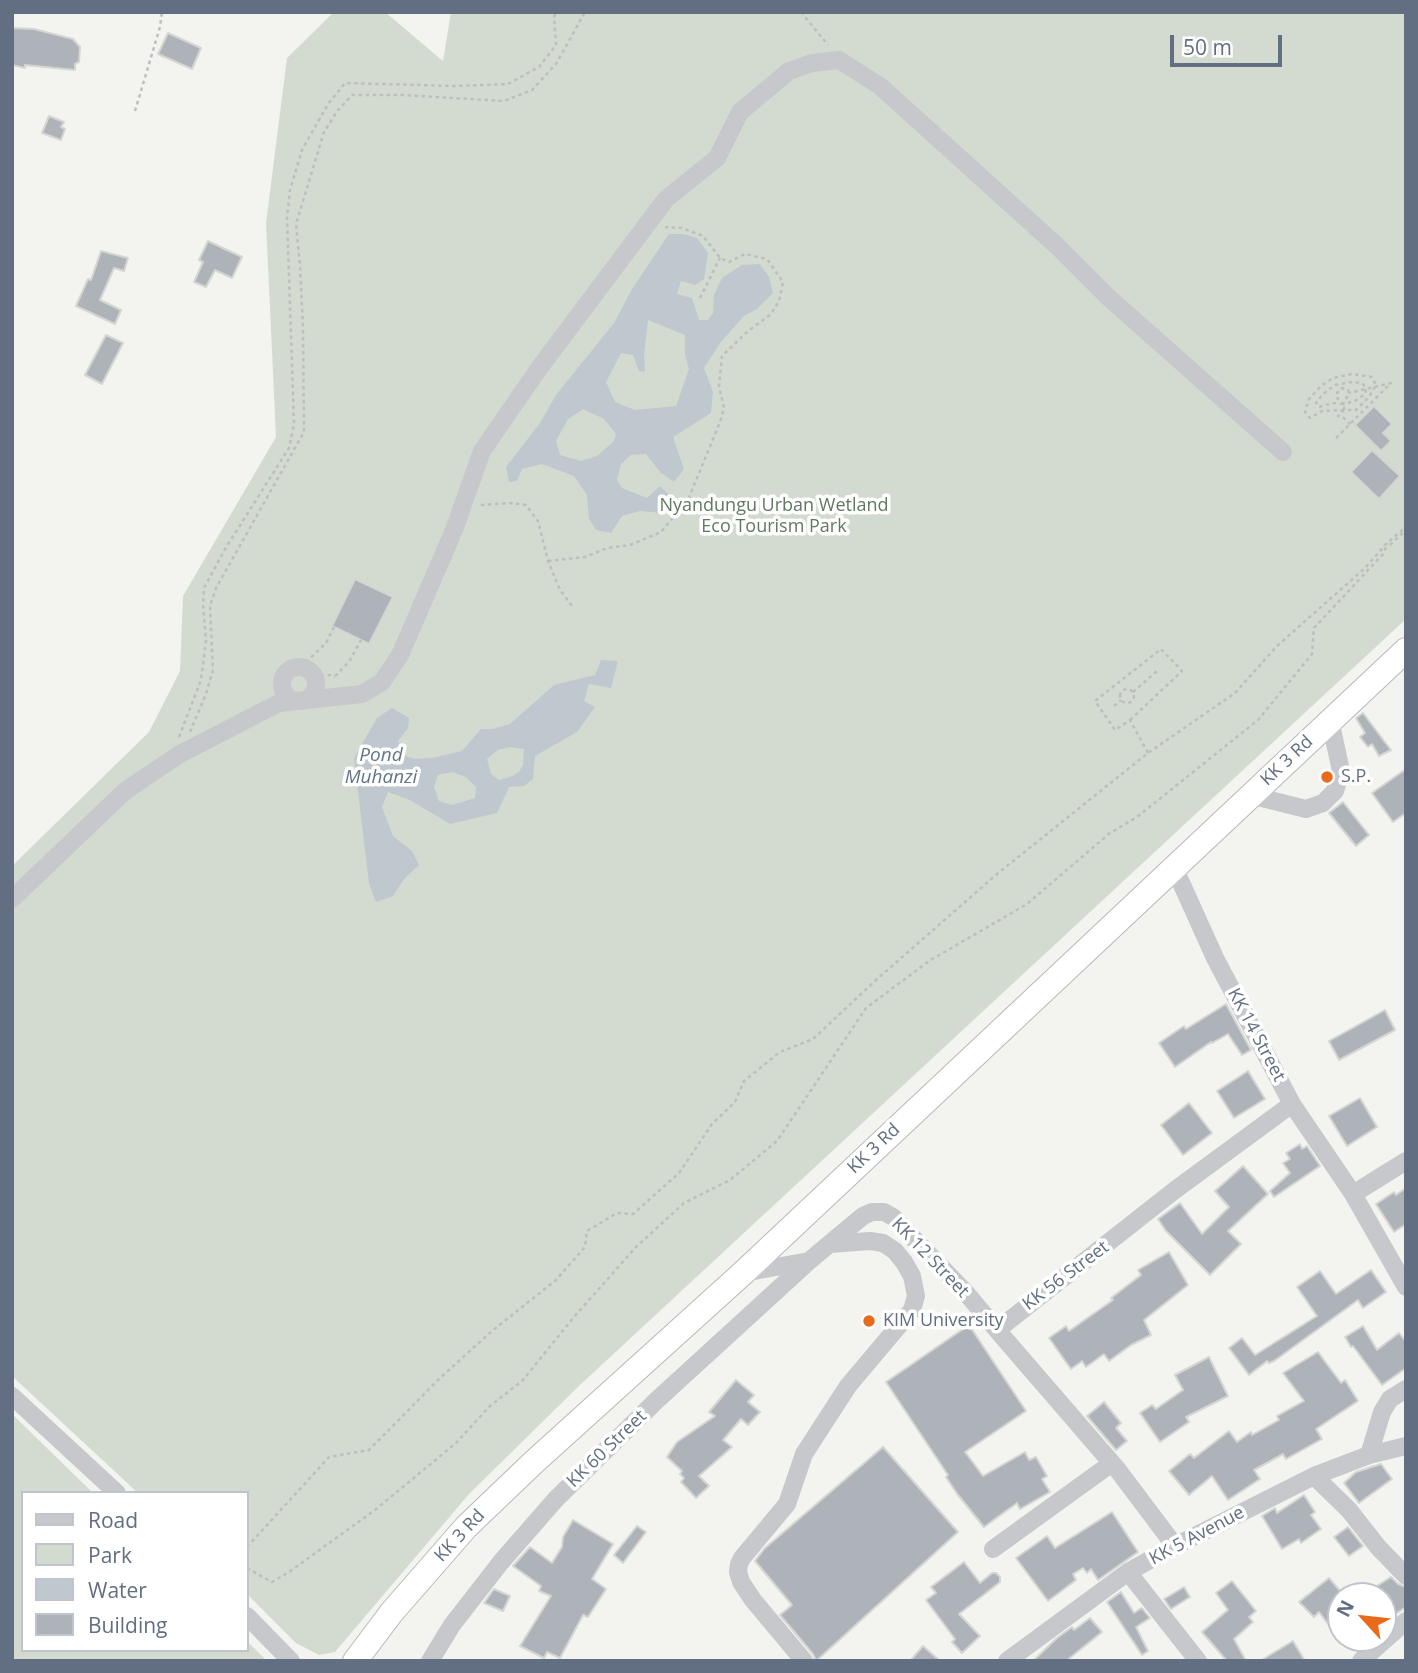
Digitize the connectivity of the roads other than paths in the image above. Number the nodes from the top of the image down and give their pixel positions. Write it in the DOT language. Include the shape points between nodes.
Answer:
graph roads {
  1 [pos="1283,452"];
  2 [pos="1406,650"];
  3 [pos="302,700"];
  4 [pos="1330,720"];
  5 [pos="1250,795"];
  6 [pos="1174,867"];
  7 [pos="12,899"];
  8 [pos="1292,1104"];
  9 [pos="1406,1161"];
  10 [pos="1353,1194"];
  11 [pos="830,1244"];
  12 [pos="809,1261"];
  13 [pos="743,1273"];
  14 [pos="1406,1287"];
  15 [pos="997,1330"];
  16 [pos="1406,1389"];
  17 [pos="12,1396"];
  18 [pos="1406,1446"];
  19 [pos="1369,1455"];
  20 [pos="1112,1463"];
  21 [pos="1314,1476"];
  22 [pos="115,1491"];
  23 [pos="1175,1546"];
  24 [pos="993,1549"];
  25 [pos="1128,1572"];
  26 [pos="1406,1576"];
  27 [pos="248,1617"];
  28 [pos="1406,1621"];
  29 [pos="291,1661"];
  30 [pos="355,1661"];
  31 [pos="430,1661"];
  32 [pos="804,1661"];
  33 [pos="1007,1661"];
  34 [pos="1198,1661"];
  35 [pos="1361,1661"];
  1 -- 3 [label="street" via="880,86 839,60 812,63 789,71 740,112 717,158 666,199 540,367 482,451 400,655 382,682 362,694"];
  2 -- 4 [label="highway, KK 3 Rd"];
  3 -- 3 [label="street" via="311,695 316,680 311,671 301,667 290,670 283,685 291,698"];
  3 -- 7 [label="street" via="279,703 180,754 125,791"];
  4 -- 5 [label="highway, KK 3 Rd"];
  4 -- 5 [label="street" via="1340,771 1335,791 1306,809"];
  5 -- 6 [label="highway, KK 3 Rd"];
  6 -- 8 [label="street, KK 14 Street" via="1215,958"];
  6 -- 13 [label="highway, KK 3 Rd"];
  8 -- 10 [label="street, KK 14 Street"];
  8 -- 15 [label="street, KK 56 Street"];
  9 -- 10 [label="street"];
  10 -- 14 [label="street, KK 14 Street"];
  11 -- 12 [label="street, KK 12 Street"];
  11 -- 15 [label="street, KK 12 Street" via="863,1216 884,1212 912,1236"];
  11 -- 32 [label="street" via="883,1243 904,1262 916,1296 912,1310 848,1386 804,1454 787,1504 739,1564 741,1583 752,1600"];
  12 -- 13 [label="street, KK 12 Street"];
  12 -- 31 [label="street, KK 60 Street" via="556,1499 501,1562"];
  13 -- 30 [label="highway, KK 3 Rd" via="466,1527"];
  15 -- 20 [label="street"];
  16 -- 19 [label="street" via="1390,1399 1382,1412"];
  17 -- 22 [label="street"];
  18 -- 19 [label="street, KK 5 Avenue"];
  19 -- 21 [label="street, KK 5 Avenue"];
  20 -- 23 [label="street"];
  20 -- 24 [label="street"];
  21 -- 23 [label="street, KK 5 Avenue"];
  21 -- 26 [label="street"];
  23 -- 25 [label="street, KK 5 Avenue"];
  25 -- 33 [label="street, KK 5 Avenue"];
  25 -- 34 [label="street"];
  27 -- 29 [label="street"];
  28 -- 35 [label="street"];
}
